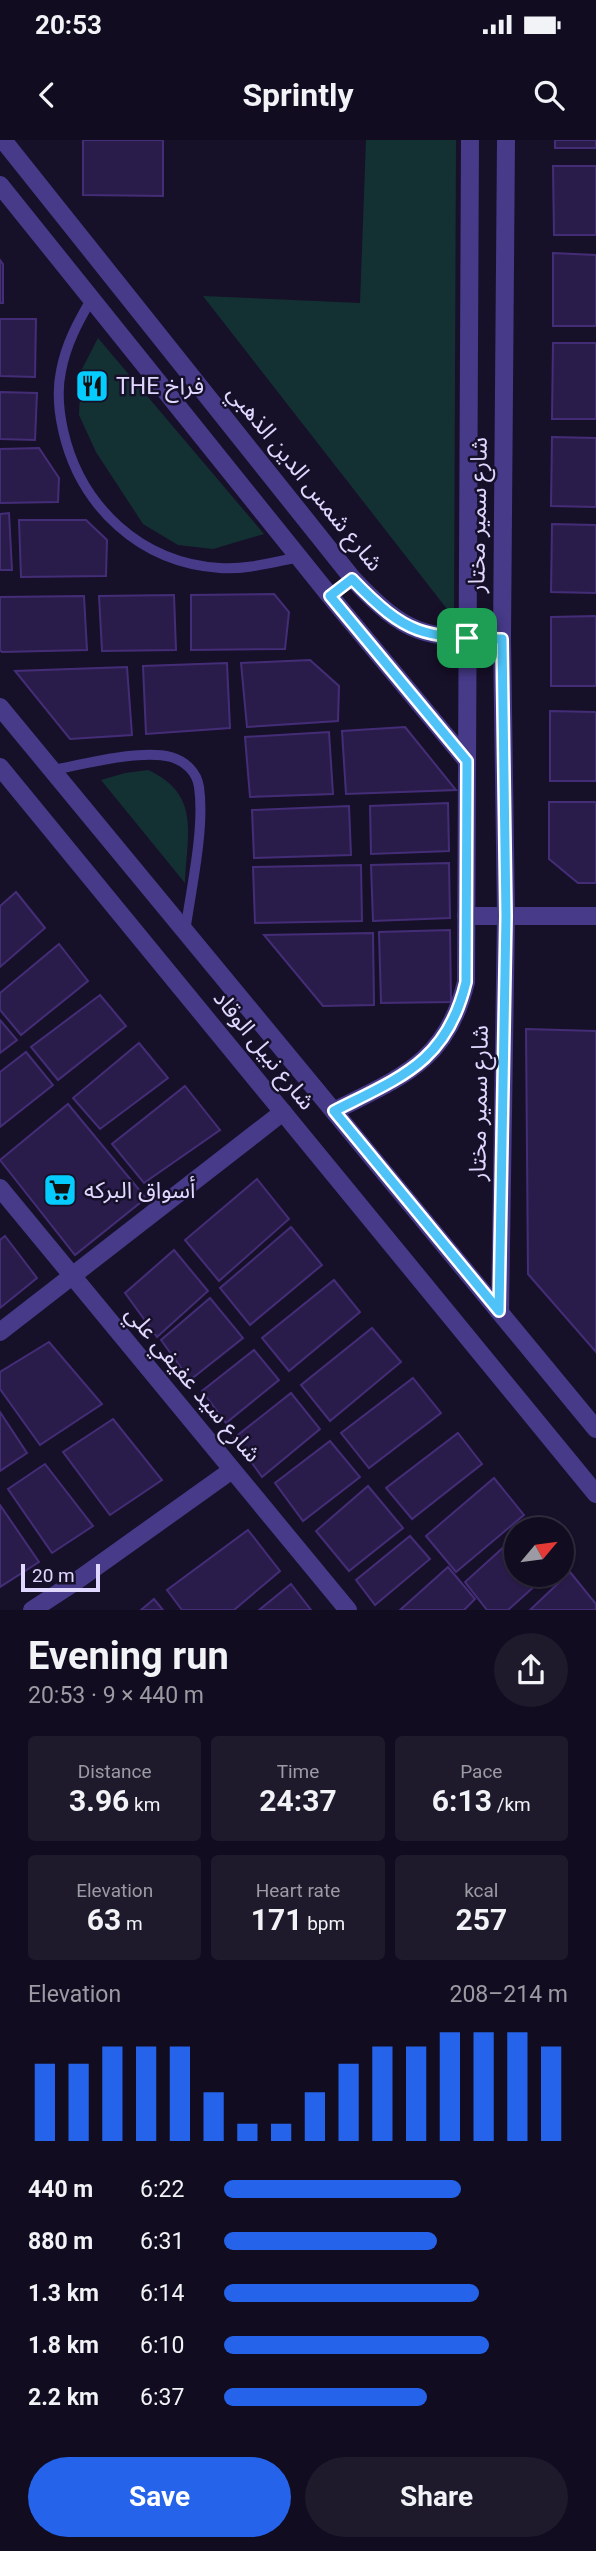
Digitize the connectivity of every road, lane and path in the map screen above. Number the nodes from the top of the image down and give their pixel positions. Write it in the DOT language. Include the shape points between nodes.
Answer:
graph roads {
  1 [pos="3,140"];
  2 [pos="470,140"];
  3 [pos="506,140"];
  4 [pos="0,185"];
  5 [pos="92,298"];
  6 [pos="300,557"];
  7 [pos="352,579"];
  8 [pos="330,596"];
  9 [pos="467,638"];
  10 [pos="502,639"];
  11 [pos="0,707"];
  12 [pos="467,761"];
  13 [pos="0,767"];
  14 [pos="53,770"];
  15 [pos="466,916"];
  16 [pos="506,916"];
  17 [pos="596,916"];
  18 [pos="185,932"];
  19 [pos="334,1111"];
  20 [pos="283,1112"];
  21 [pos="0,1188"];
  22 [pos="72,1276"];
  23 [pos="499,1311"];
  24 [pos="0,1332"];
  25 [pos="596,1429"];
  26 [pos="232,1470"];
  27 [pos="596,1494"];
  28 [pos="32,1609"];
  29 [pos="348,1609"];
  1 -- 7 [label="street, شارع شمس الدين الذهبي"];
  2 -- 9 [label="street, شارع سمير مختار"];
  3 -- 10 [label="street, شارع سمير مختار"];
  4 -- 5 [label="street"];
  5 -- 6 [label="street"];
  5 -- 6 [label="lane" via="71,335 60,374 59,414 68,454 86,490 111,521 144,546 181,561 221,568"];
  6 -- 8 [label="street"];
  7 -- 8 [label="street"];
  7 -- 9 [label="street, شارع شمس الدين الذهبي" via="410,628"];
  8 -- 12 [label="street"];
  9 -- 10 [label="street, شارع شمس الدين الذهبي"];
  9 -- 12 [label="street, شارع سمير مختار"];
  10 -- 16 [label="street, شارع سمير مختار"];
  11 -- 14 [label="street, شارع نبيل الوقاد"];
  12 -- 15 [label="street, شارع سمير مختار"];
  13 -- 20 [label="street, شارع نبيل الوقاد"];
  14 -- 18 [label="street, شارع نبيل الوقاد"];
  14 -- 18 [label="lane" via="116,758 170,756 193,772 199,785 199,837"];
  15 -- 16 [label="street"];
  15 -- 19 [label="street, شارع سمير مختار" via="466,982 450,1029 418,1066"];
  16 -- 17 [label="street"];
  16 -- 23 [label="street, شارع سمير مختار"];
  18 -- 19 [label="street, شارع نبيل الوقاد"];
  19 -- 23 [label="street, شارع نبيل الوقاد"];
  20 -- 22 [label="street"];
  20 -- 27 [label="street, شارع نبيل الوقاد"];
  21 -- 22 [label="street, شارع سيد عفيفي علي"];
  22 -- 24 [label="street"];
  22 -- 26 [label="street, شارع سيد عفيفي علي"];
  23 -- 25 [label="street, شارع نبيل الوقاد"];
  26 -- 28 [label="street"];
  26 -- 29 [label="street, شارع سيد عفيفي علي"];
}
